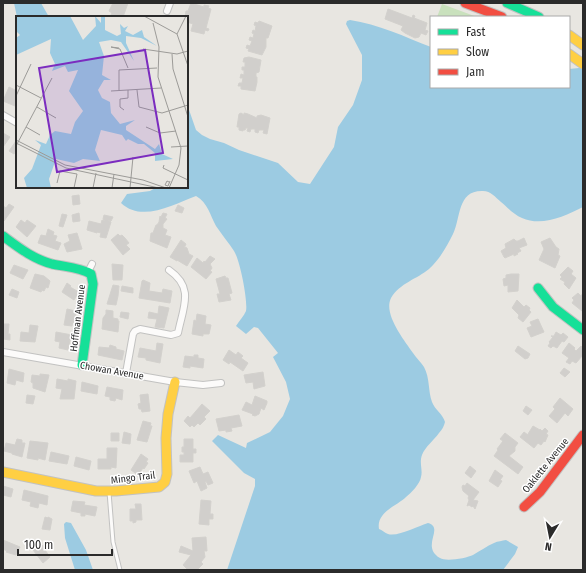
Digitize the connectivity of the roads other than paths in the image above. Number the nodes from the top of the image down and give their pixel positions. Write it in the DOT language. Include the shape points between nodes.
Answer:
graph roads {
  1 [pos="170,3"];
  2 [pos="467,3"];
  3 [pos="507,3"];
  4 [pos="167,11"];
  5 [pos="500,16"];
  6 [pos="537,16"];
  7 [pos="570,36"];
  8 [pos="583,45"];
  9 [pos="570,55"];
  10 [pos="583,64"];
  11 [pos="3,115"];
  12 [pos="16,122"];
  13 [pos="3,236"];
  14 [pos="169,270"];
  15 [pos="538,288"];
  16 [pos="583,330"];
  17 [pos="3,352"];
  18 [pos="82,365"];
  19 [pos="126,373"];
  20 [pos="175,382"];
  21 [pos="221,383"];
  22 [pos="583,435"];
  23 [pos="3,472"];
  24 [pos="109,492"];
  25 [pos="524,507"];
  26 [pos="120,570"];
  1 -- 4 [label="street"];
  2 -- 5 [label="street"];
  3 -- 6 [label="street"];
  7 -- 8 [label="street"];
  9 -- 10 [label="street"];
  11 -- 12 [label="street"];
  13 -- 18 [label="street, Hoffman Avenue" via="22,251 38,259 63,267 84,270 90,268 93,284"];
  14 -- 19 [label="street" via="179,278 185,288 178,333 171,335 140,329 135,331"];
  15 -- 16 [label="street" via="554,309"];
  17 -- 18 [label="street, Chowan Avenue"];
  18 -- 19 [label="street, Chowan Avenue"];
  19 -- 20 [label="street, Chowan Avenue"];
  20 -- 21 [label="street, Chowan Avenue" via="202,385"];
  20 -- 24 [label="street, Mingo Trail" via="166,432 167,485"];
  22 -- 25 [label="street, Oaklette Avenue" via="540,492"];
  23 -- 24 [label="street, Mingo Trail"];
  24 -- 26 [label="lane" via="113,542"];
}
